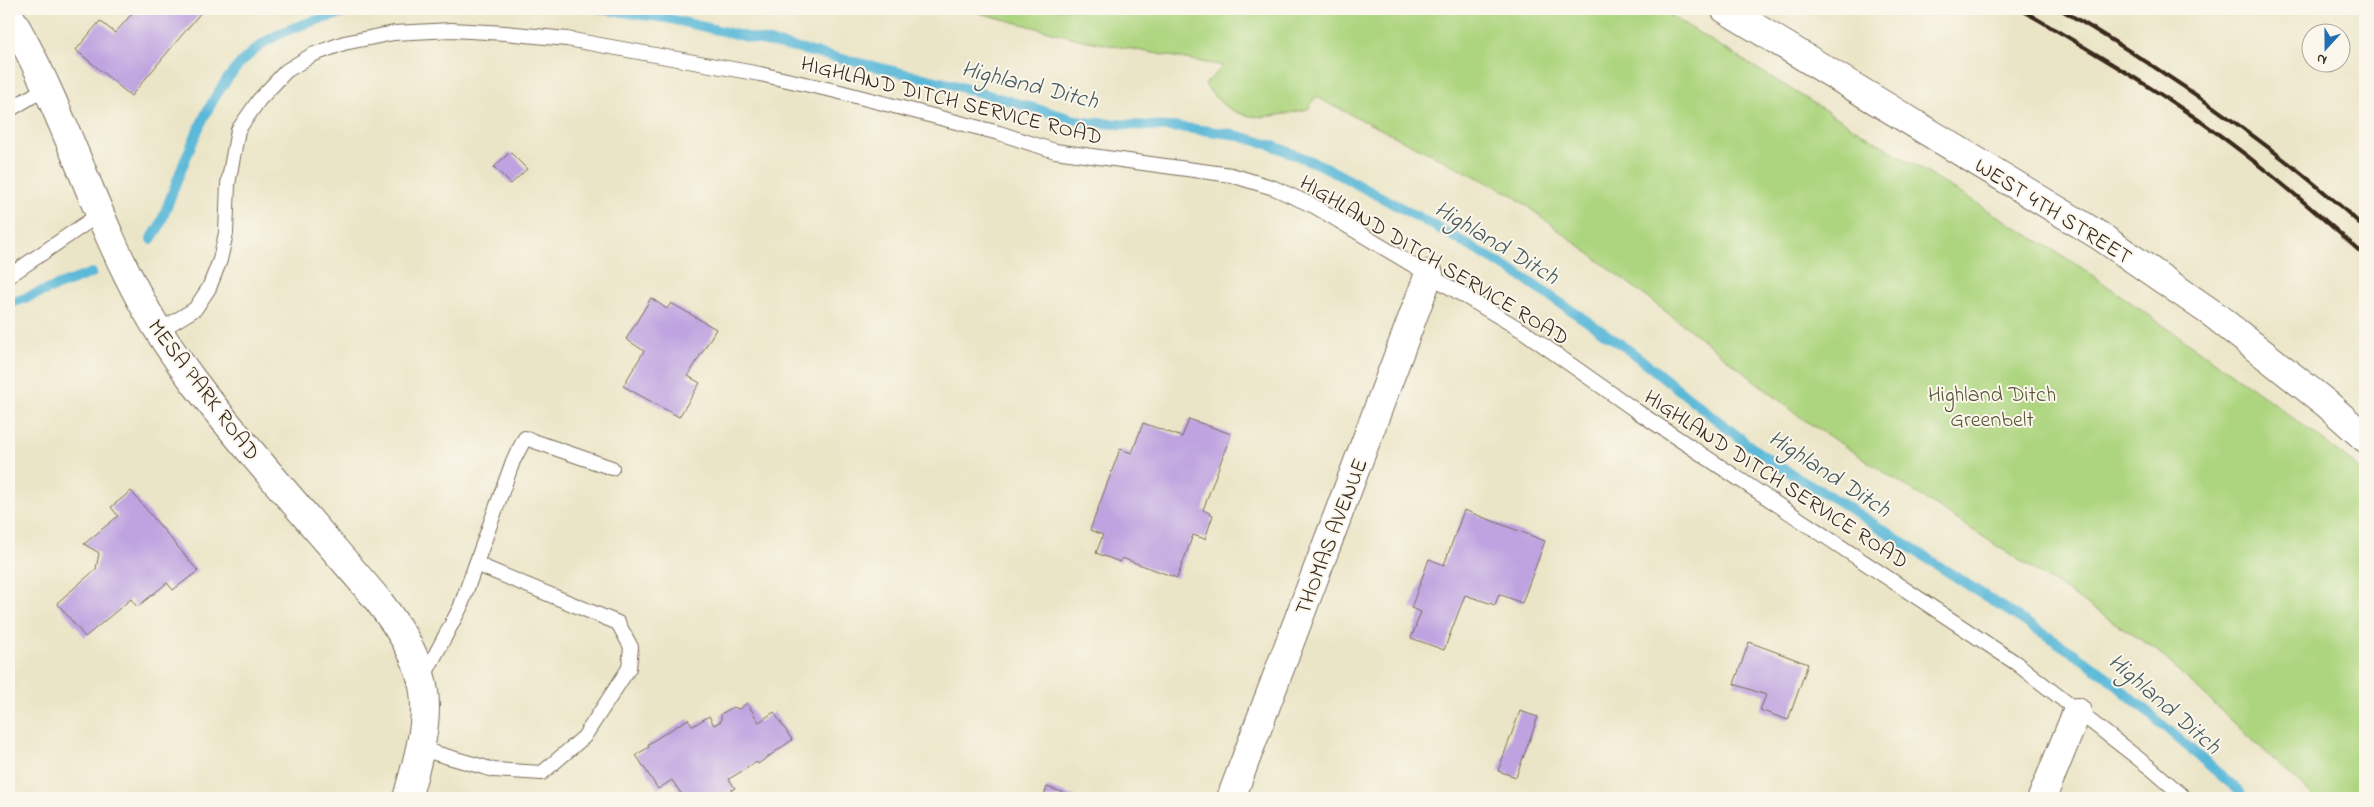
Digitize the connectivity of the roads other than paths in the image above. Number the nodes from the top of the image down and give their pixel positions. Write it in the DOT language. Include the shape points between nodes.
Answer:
graph roads {
  1 [pos="1724,9"];
  2 [pos="9,15"];
  3 [pos="46,88"];
  4 [pos="9,110"];
  5 [pos="101,213"];
  6 [pos="1429,274"];
  7 [pos="9,276"];
  8 [pos="159,331"];
  9 [pos="2365,438"];
  10 [pos="612,468"];
  11 [pos="476,564"];
  12 [pos="422,678"];
  13 [pos="2077,712"];
  14 [pos="421,749"];
  15 [pos="407,798"];
  16 [pos="1231,798"];
  17 [pos="2042,798"];
  18 [pos="2185,798"];
  1 -- 9 [label="street, WEST 4TH STREET" via="2100,236 2213,314"];
  2 -- 3 [label="street, MESA PARK ROAD"];
  3 -- 4 [label="lane"];
  3 -- 5 [label="street, MESA PARK ROAD"];
  5 -- 7 [label="lane"];
  5 -- 8 [label="street, MESA PARK ROAD" via="144,307"];
  6 -- 8 [label="lane, HIGHLAND DITCH SERVICE ROAD" via="1314,206 1274,188 1231,175 1055,151 999,133 760,74 567,39 452,30 394,33 344,43 312,55 286,71 259,100 238,130 228,184 226,233 209,288 195,309"];
  6 -- 13 [label="lane, HIGHLAND DITCH SERVICE ROAD" via="1523,331 1635,410 1889,577 2016,663"];
  6 -- 16 [label="street, THOMAS AVENUE"];
  8 -- 12 [label="street, MESA PARK ROAD" via="226,422 398,626 413,651"];
  10 -- 11 [label="lane" via="525,438 513,461"];
  11 -- 12 [label="lane" via="460,608"];
  11 -- 14 [label="lane" via="618,622 631,647 628,668 584,737 542,773 494,770"];
  12 -- 14 [label="street, MESA PARK ROAD" via="426,704"];
  13 -- 17 [label="street"];
  13 -- 18 [label="lane, HIGHLAND DITCH SERVICE ROAD"];
  14 -- 15 [label="street, MESA PARK ROAD"];
}
